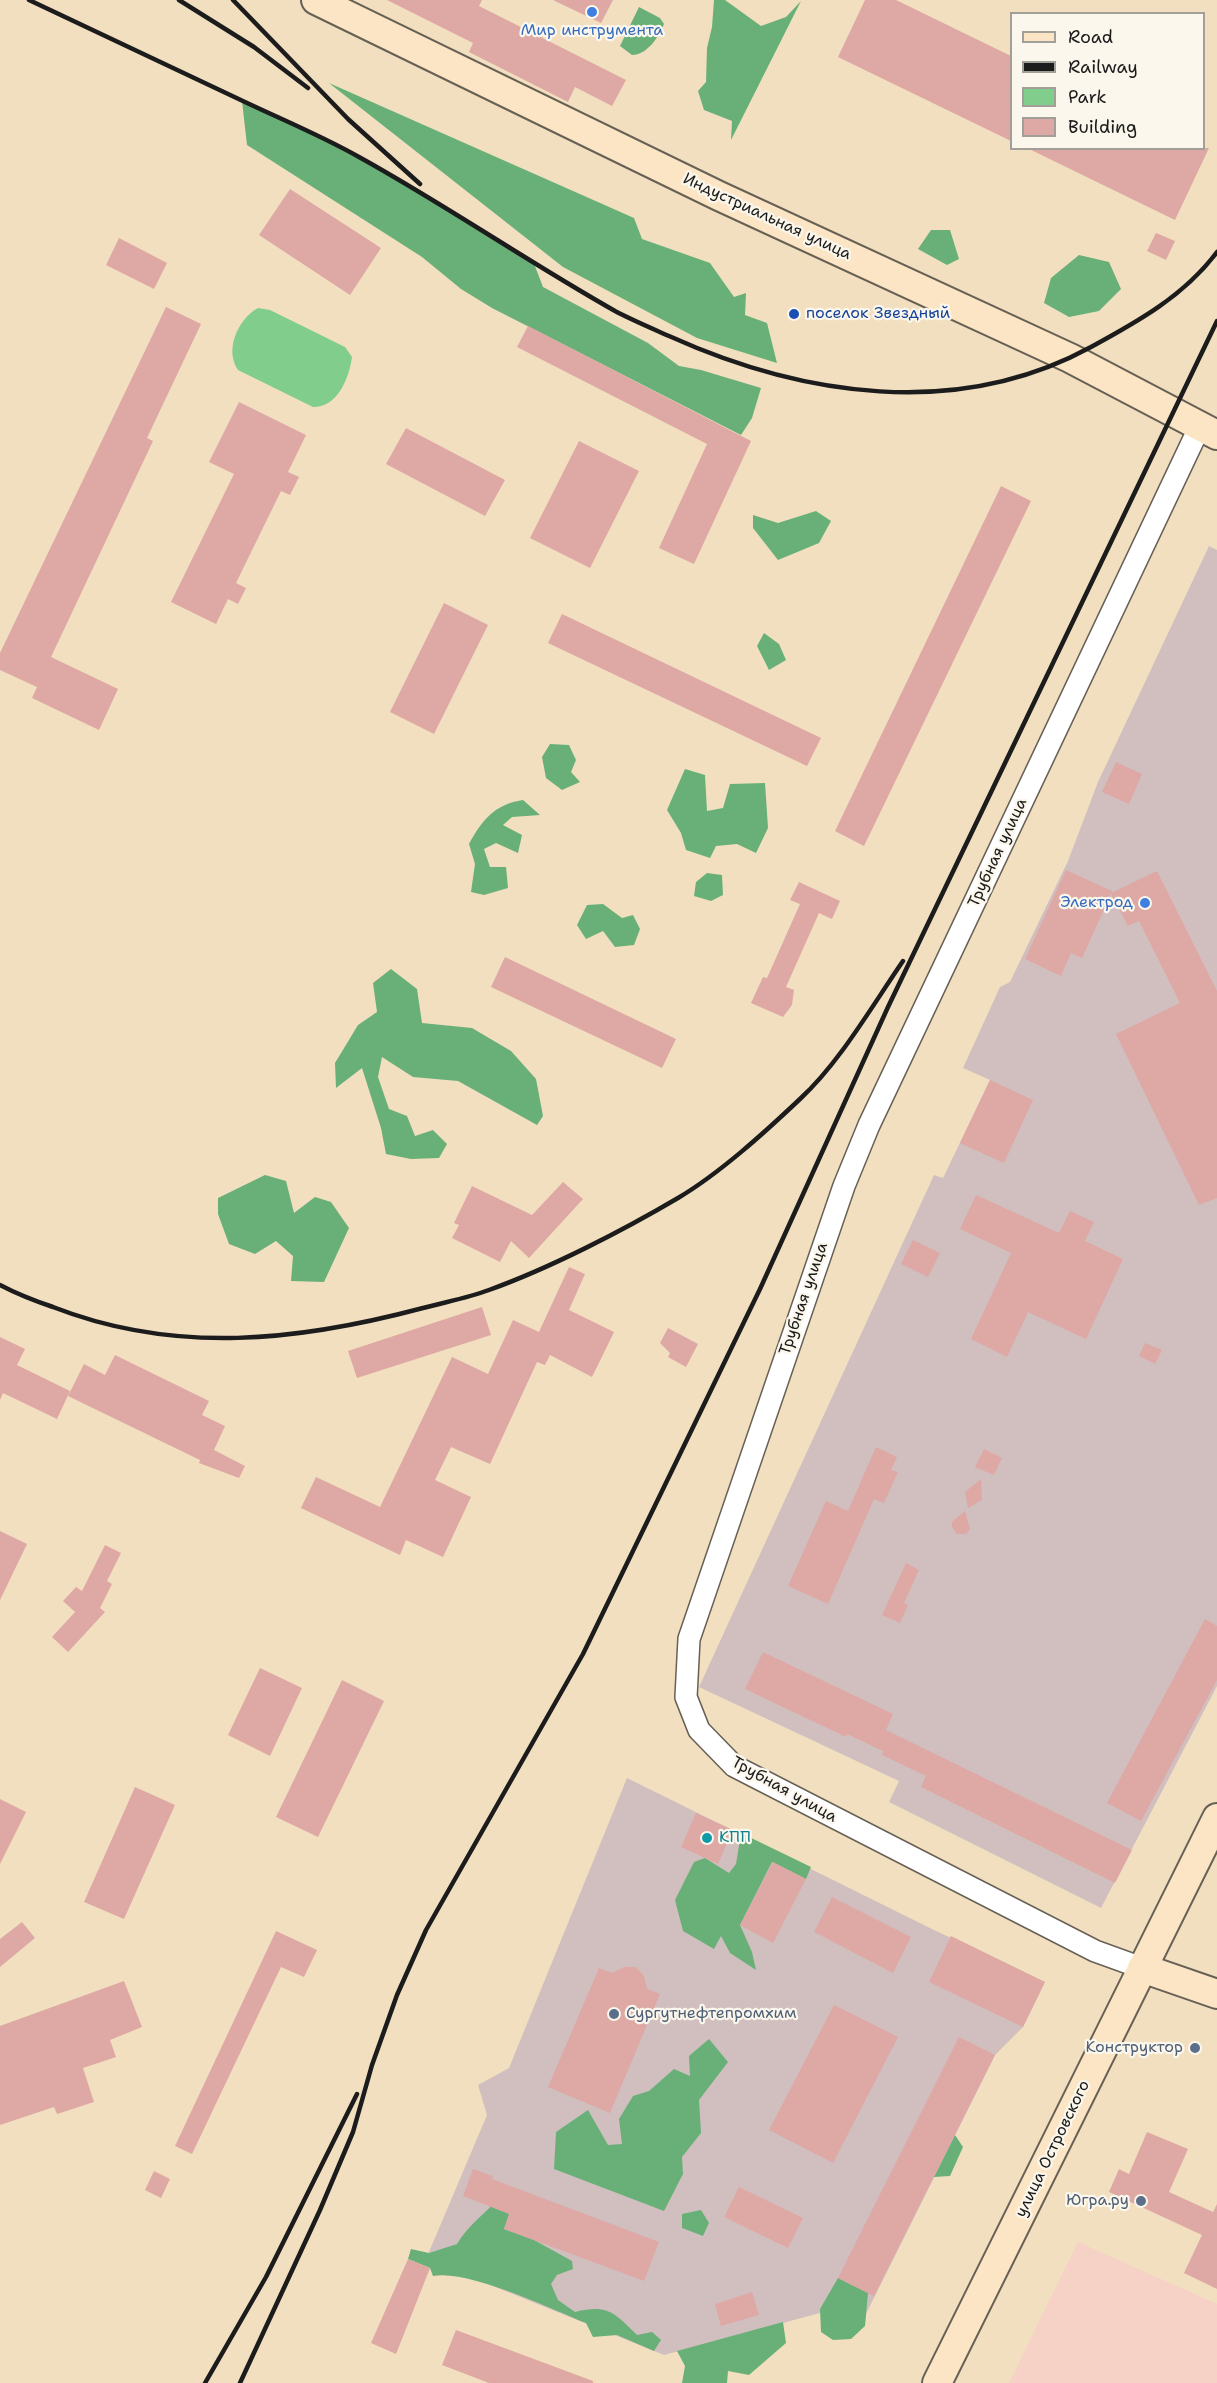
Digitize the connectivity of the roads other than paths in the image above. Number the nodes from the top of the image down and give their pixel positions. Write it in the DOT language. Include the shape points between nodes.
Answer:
graph roads {
  1 [pos="316,0"];
  2 [pos="1209,431"];
  3 [pos="1217,1818"];
  4 [pos="1142,1968"];
  5 [pos="1217,1995"];
  6 [pos="937,2383"];
  1 -- 2 [label="main road, Индустриальная улица" via="719,196 1070,358"];
  2 -- 4 [label="street, Трубная улица" via="869,1125 844,1186 689,1639 686,1697 699,1730 734,1766 1095,1951"];
  3 -- 4 [label="main road, улица Островского"];
  4 -- 5 [label="main road"];
  4 -- 6 [label="main road, улица Островского"];
}
